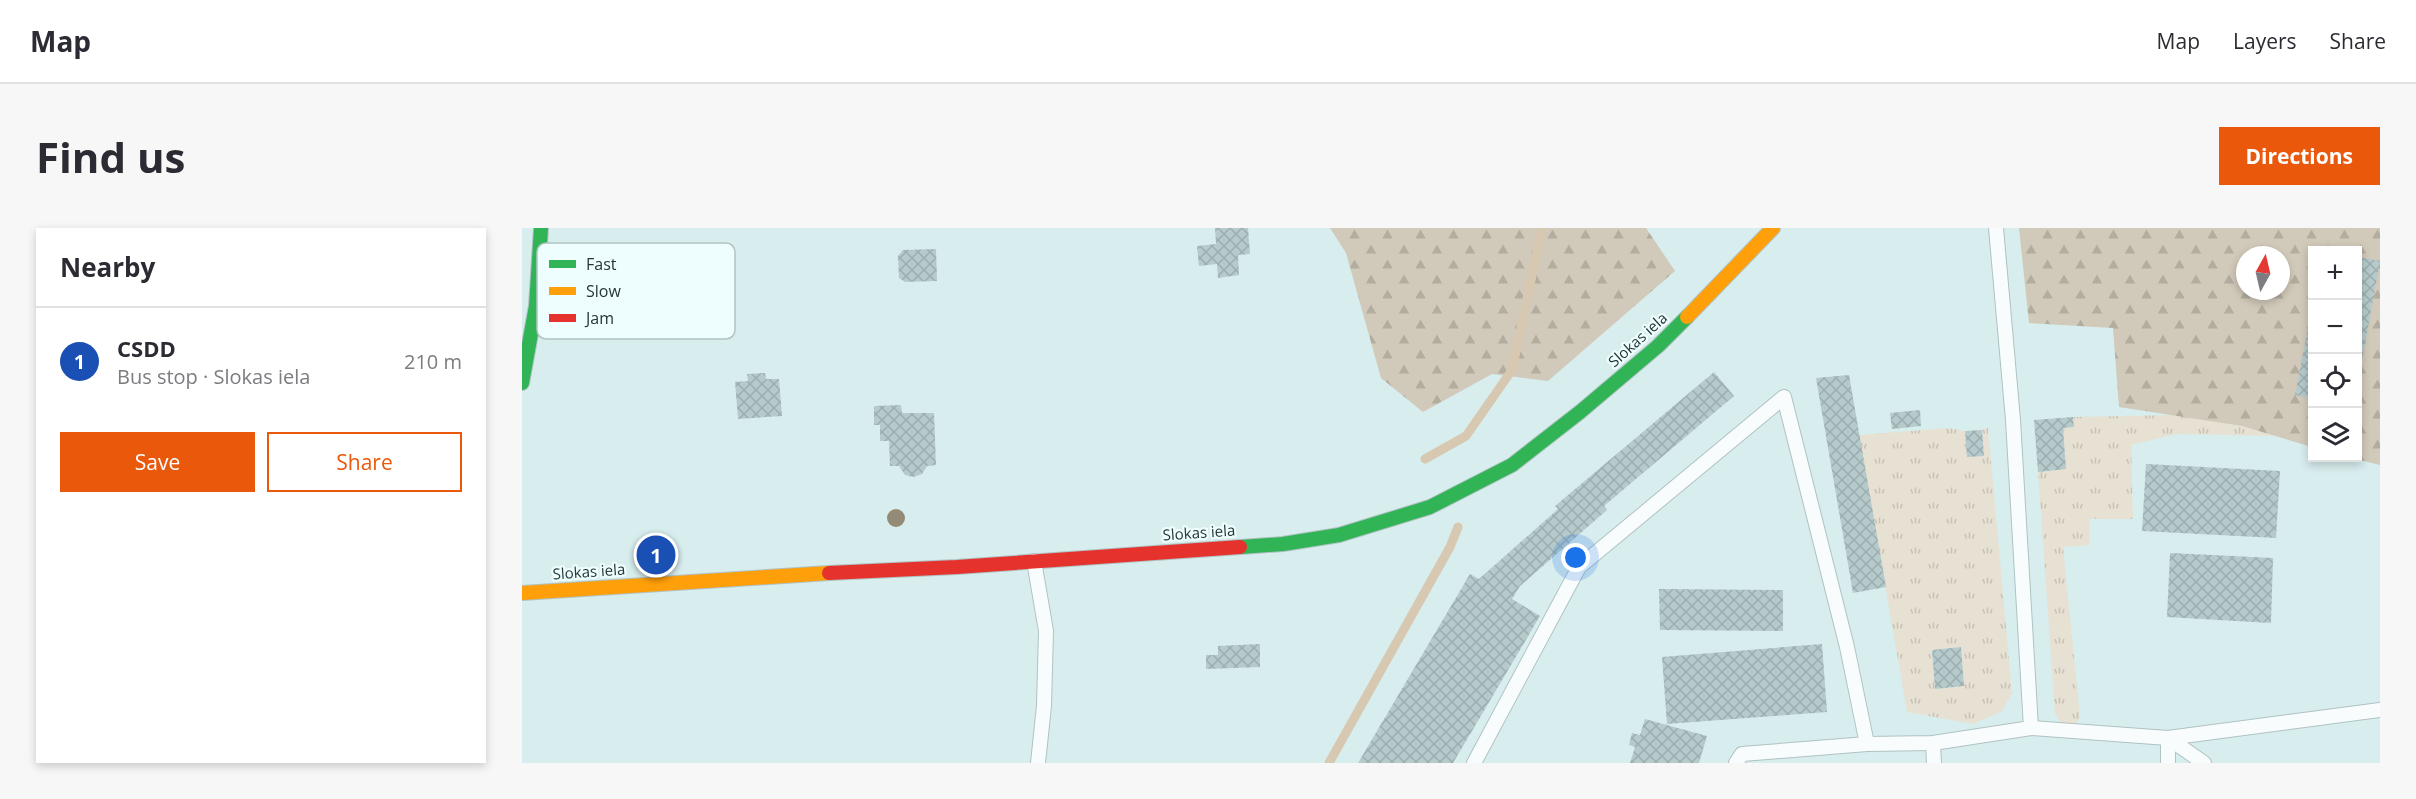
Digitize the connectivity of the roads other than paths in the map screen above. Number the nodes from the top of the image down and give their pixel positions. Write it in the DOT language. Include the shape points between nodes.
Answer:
graph roads {
  1 [pos="541,228"];
  2 [pos="1773,228"];
  3 [pos="1996,228"];
  4 [pos="542,243"];
  5 [pos="537,299"];
  6 [pos="522,383"];
  7 [pos="1034,561"];
  8 [pos="522,593"];
  9 [pos="2380,710"];
  10 [pos="2031,728"];
  11 [pos="2168,738"];
  12 [pos="1934,743"];
  13 [pos="1867,744"];
  14 [pos="1038,763"];
  15 [pos="1474,763"];
  16 [pos="1736,763"];
  17 [pos="1934,763"];
  18 [pos="2168,763"];
  19 [pos="2204,763"];
  1 -- 4 [label="main road"];
  2 -- 7 [label="main road, Slokas iela" via="1658,346 1580,412 1512,465 1430,507 1339,535 1283,544"];
  3 -- 10 [label="lane" via="2013,420"];
  5 -- 6 [label="main road"];
  7 -- 8 [label="main road, Slokas iela"];
  7 -- 14 [label="lane" via="1046,631"];
  9 -- 11 [label="lane"];
  10 -- 11 [label="lane"];
  10 -- 12 [label="lane"];
  11 -- 18 [label="lane"];
  11 -- 19 [label="lane"];
  12 -- 13 [label="lane"];
  12 -- 17 [label="lane"];
  13 -- 15 [label="lane" via="1847,647 1784,397 1579,567"];
  13 -- 16 [label="lane" via="1742,754"];
}
